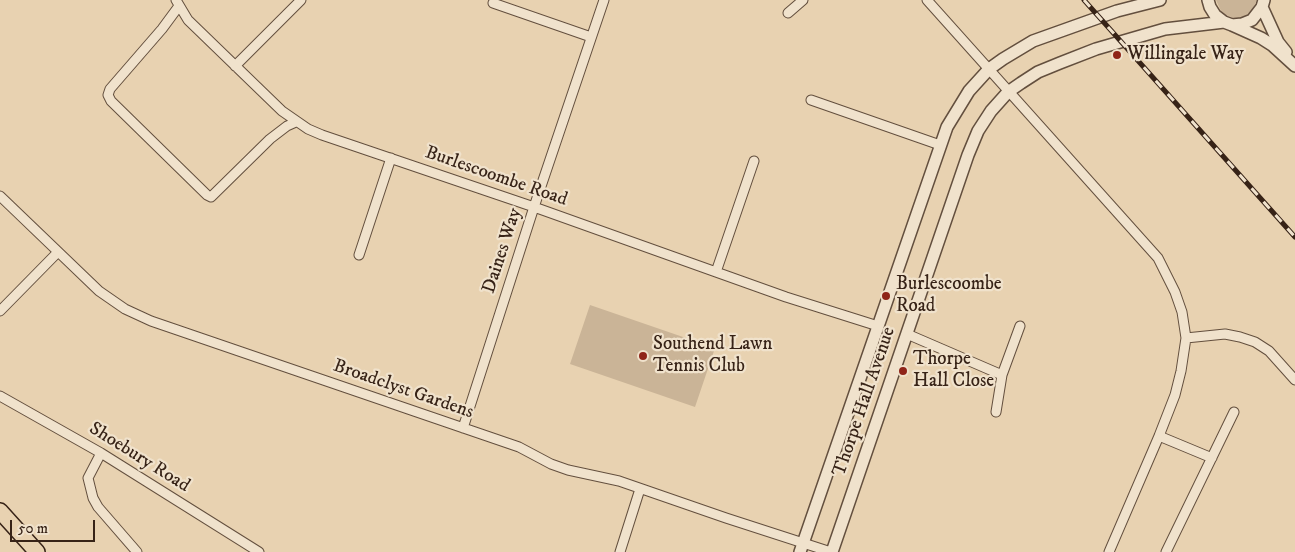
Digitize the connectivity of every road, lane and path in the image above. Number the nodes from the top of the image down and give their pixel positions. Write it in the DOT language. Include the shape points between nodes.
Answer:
graph roads {
  1 [pos="301,0"];
  2 [pos="604,0"];
  3 [pos="803,0"];
  4 [pos="927,0"];
  5 [pos="1160,0"];
  6 [pos="1208,0"];
  7 [pos="177,3"];
  8 [pos="493,3"];
  9 [pos="1263,4"];
  10 [pos="788,13"];
  11 [pos="1228,23"];
  12 [pos="591,37"];
  13 [pos="235,66"];
  14 [pos="1295,66"];
  15 [pos="989,69"];
  16 [pos="1008,92"];
  17 [pos="811,100"];
  18 [pos="296,122"];
  19 [pos="940,145"];
  20 [pos="391,158"];
  21 [pos="754,160"];
  22 [pos="0,196"];
  23 [pos="534,207"];
  24 [pos="58,252"];
  25 [pos="359,255"];
  26 [pos="716,272"];
  27 [pos="0,311"];
  28 [pos="878,326"];
  29 [pos="1020,326"];
  30 [pos="907,334"];
  31 [pos="1186,338"];
  32 [pos="1002,375"];
  33 [pos="1295,380"];
  34 [pos="0,396"];
  35 [pos="996,412"];
  36 [pos="1234,412"];
  37 [pos="463,428"];
  38 [pos="1159,436"];
  39 [pos="101,453"];
  40 [pos="1212,458"];
  41 [pos="640,489"];
  42 [pos="0,511"];
  43 [pos="801,548"];
  44 [pos="37,552"];
  45 [pos="137,552"];
  46 [pos="259,552"];
  47 [pos="620,552"];
  48 [pos="832,552"];
  49 [pos="1109,552"];
  50 [pos="1166,552"];
  1 -- 13 [label="street"];
  2 -- 12 [label="street, Daines Way"];
  3 -- 10 [label="street"];
  4 -- 15 [label="street"];
  5 -- 15 [label="street, Thorpe Hall Avenue" via="1117,11 1033,41"];
  6 -- 11 [label="street" via="1215,15"];
  7 -- 13 [label="street, Burlescoombe Road" via="188,20"];
  7 -- 18 [label="street" via="162,29 110,89 111,101 211,196 270,138"];
  8 -- 12 [label="street"];
  9 -- 11 [label="street, Thorpe Hall Avenue" via="1252,20 1242,24"];
  9 -- 14 [label="street" via="1278,42"];
  11 -- 14 [label="street" via="1261,38"];
  11 -- 16 [label="street, Thorpe Hall Avenue" via="1165,29 1096,49 1038,72"];
  12 -- 23 [label="street, Daines Way"];
  13 -- 18 [label="street, Burlescoombe Road"];
  15 -- 16 [label="street"];
  15 -- 19 [label="street, Thorpe Hall Avenue" via="969,91"];
  16 -- 30 [label="street, Thorpe Hall Avenue" via="982,124 968,155"];
  16 -- 31 [label="street" via="1158,258 1175,292"];
  17 -- 19 [label="street"];
  18 -- 20 [label="street, Burlescoombe Road" via="322,135"];
  19 -- 28 [label="street, Thorpe Hall Avenue"];
  20 -- 23 [label="street, Burlescoombe Road"];
  20 -- 25 [label="street"];
  21 -- 26 [label="street"];
  22 -- 24 [label="street, Broadclyst Gardens"];
  23 -- 26 [label="street, Burlescoombe Road"];
  23 -- 37 [label="street, Daines Way"];
  24 -- 27 [label="street"];
  24 -- 37 [label="street, Broadclyst Gardens" via="111,300 151,321"];
  26 -- 28 [label="street, Burlescoombe Road"];
  28 -- 43 [label="street, Thorpe Hall Avenue"];
  29 -- 32 [label="street"];
  30 -- 32 [label="street"];
  30 -- 48 [label="street, Thorpe Hall Avenue"];
  31 -- 33 [label="street" via="1225,334 1255,342 1269,351"];
  31 -- 38 [label="street" via="1177,387"];
  32 -- 35 [label="street"];
  34 -- 39 [label="street, Shoebury Road"];
  36 -- 40 [label="street"];
  37 -- 41 [label="street, Broadclyst Gardens" via="519,447 568,470 599,475"];
  38 -- 40 [label="street"];
  38 -- 49 [label="street"];
  39 -- 45 [label="street" via="88,478 92,498"];
  39 -- 46 [label="street, Shoebury Road"];
  40 -- 50 [label="street"];
  41 -- 43 [label="street, Broadclyst Gardens"];
  41 -- 47 [label="street"];
  42 -- 44 [label="main road"];
  43 -- 48 [label="street, Broadclyst Gardens"];
}
